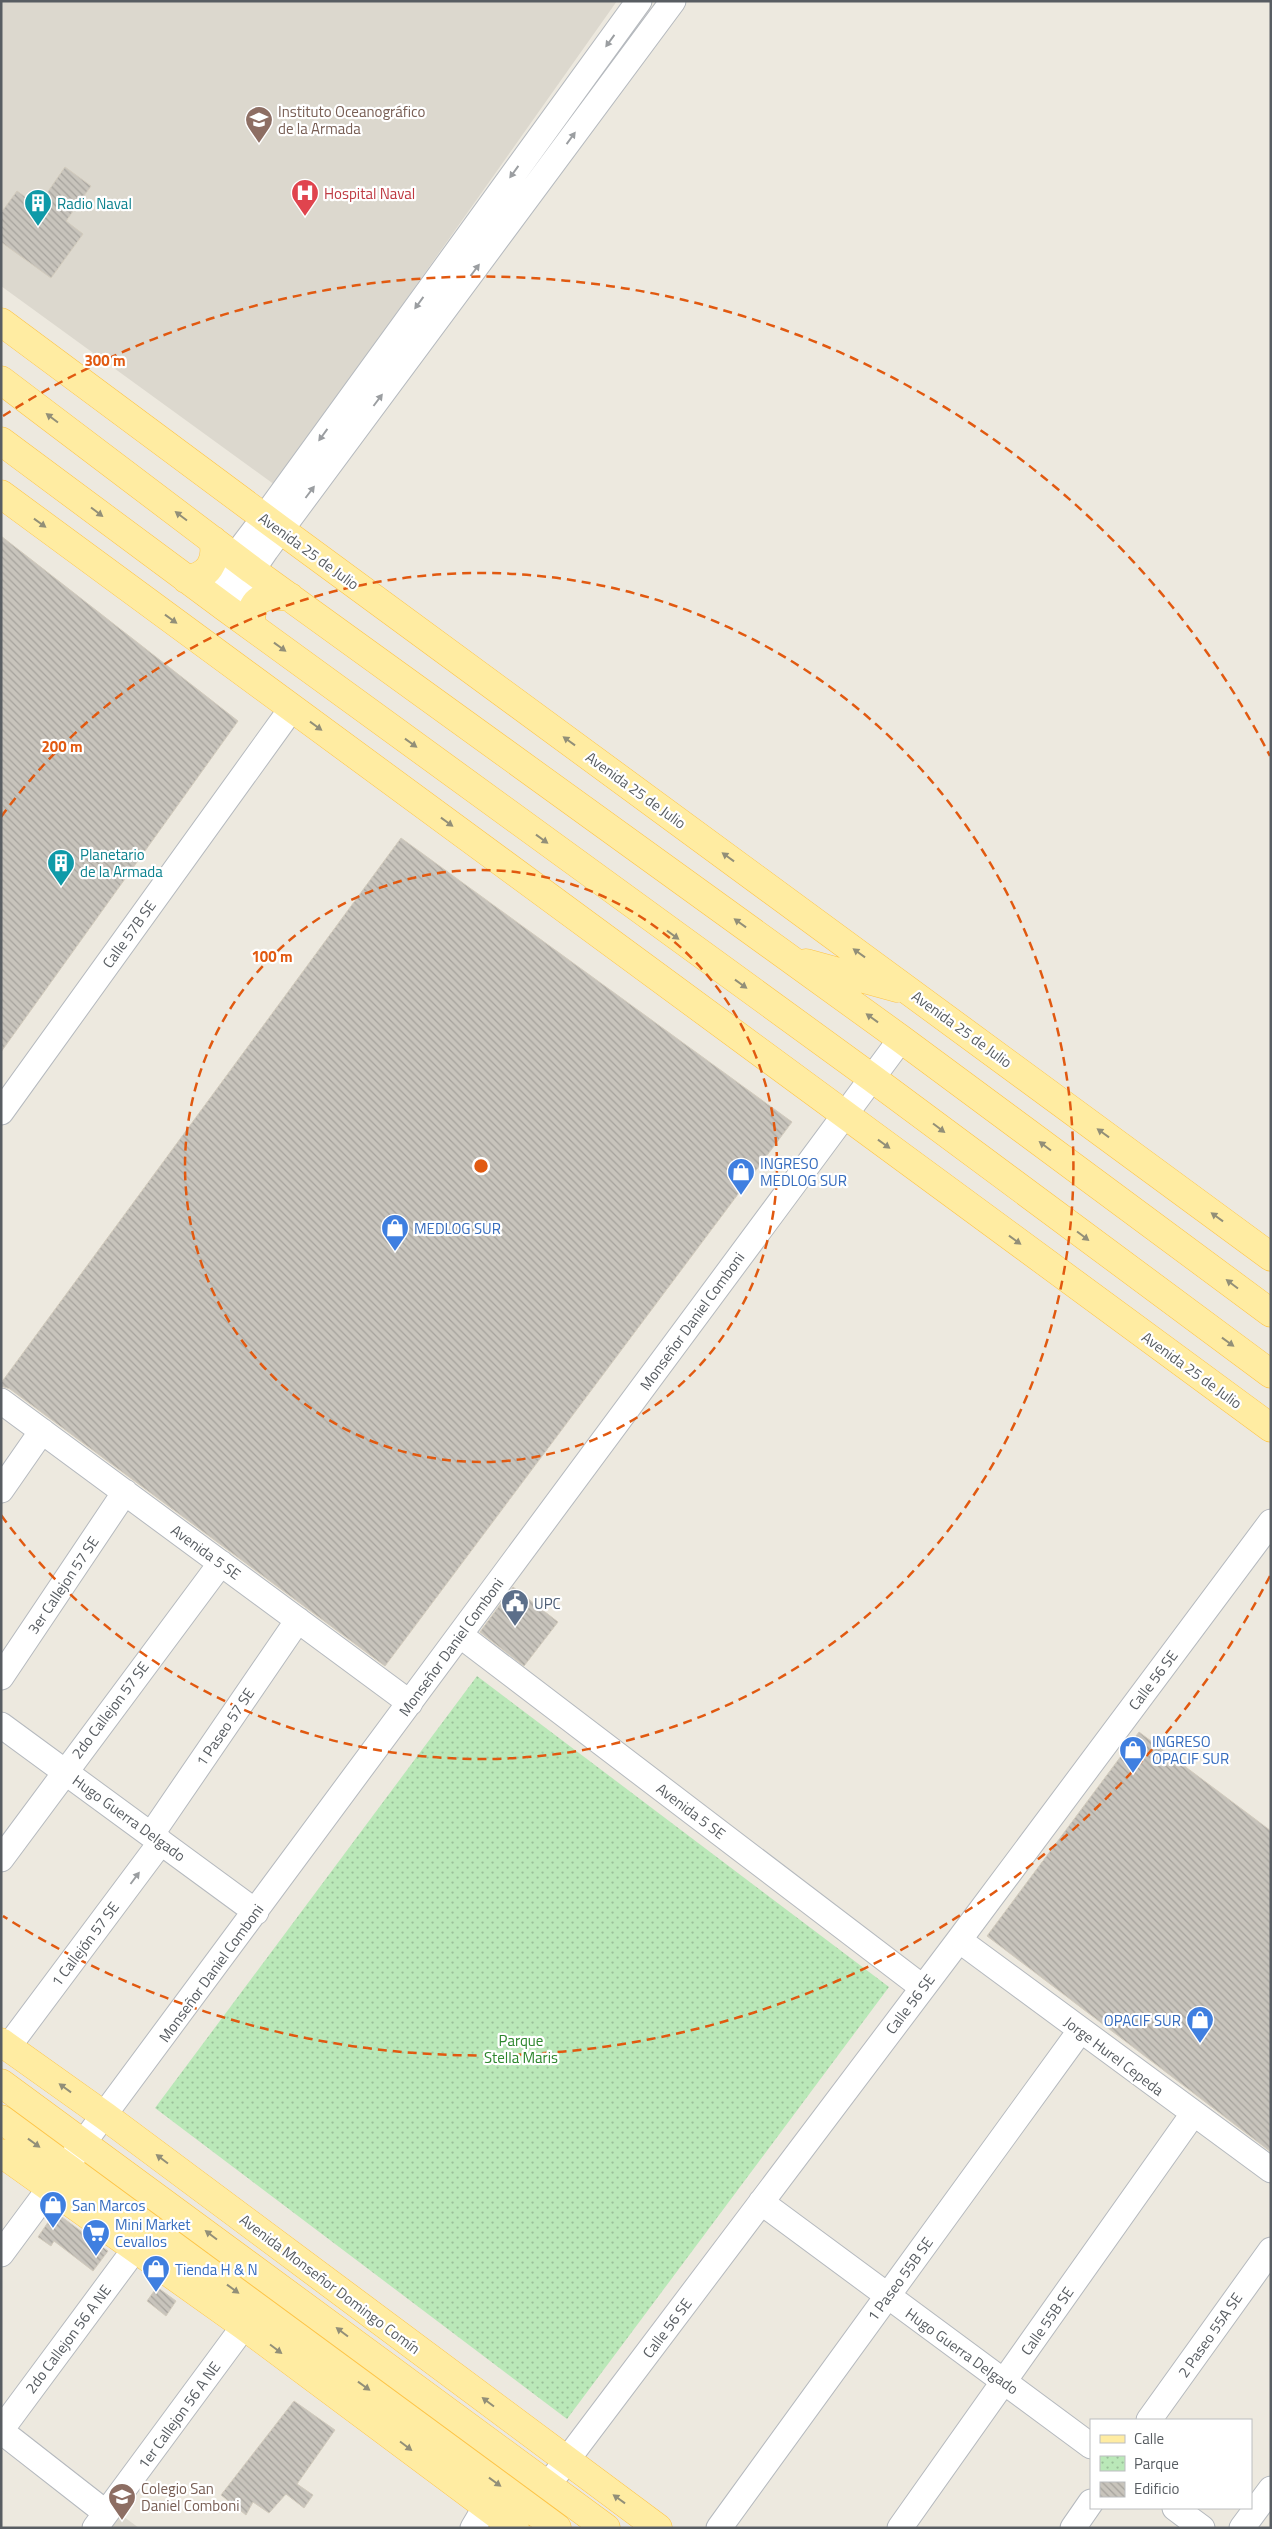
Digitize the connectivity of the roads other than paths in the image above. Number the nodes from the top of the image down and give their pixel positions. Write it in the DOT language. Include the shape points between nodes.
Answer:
graph roads {
  1 [pos="639,1"];
  2 [pos="673,1"];
  3 [pos="1,322"];
  4 [pos="1,380"];
  5 [pos="352,415"];
  6 [pos="1,441"];
  7 [pos="1,494"];
  8 [pos="272,524"];
  9 [pos="213,540"];
  10 [pos="243,563"];
  11 [pos="206,594"];
  12 [pos="290,597"];
  13 [pos="252,628"];
  14 [pos="292,708"];
  15 [pos="787,957"];
  16 [pos="913,992"];
  17 [pos="901,1039"];
  18 [pos="872,1078"];
  19 [pos="1,1112"];
  20 [pos="845,1115"];
  21 [pos="1271,1257"];
  22 [pos="1271,1313"];
  23 [pos="1271,1374"];
  24 [pos="1,1401"];
  25 [pos="1271,1428"];
  26 [pos="42,1431"];
  27 [pos="1,1490"];
  28 [pos="125,1492"];
  29 [pos="1271,1522"];
  30 [pos="221,1563"];
  31 [pos="298,1620"];
  32 [pos="460,1635"];
  33 [pos="1,1677"];
  34 [pos="410,1703"];
  35 [pos="1,1725"];
  36 [pos="65,1771"];
  37 [pos="156,1838"];
  38 [pos="1,1859"];
  39 [pos="256,1912"];
  40 [pos="959,1940"];
  41 [pos="922,1987"];
  42 [pos="1080,2030"];
  43 [pos="5,2044"];
  44 [pos="1,2083"];
  45 [pos="1193,2114"];
  46 [pos="105,2116"];
  47 [pos="1,2119"];
  48 [pos="84,2144"];
  49 [pos="1,2153"];
  50 [pos="1271,2170"];
  51 [pos="59,2178"];
  52 [pos="761,2202"];
  53 [pos="135,2249"];
  54 [pos="1271,2250"];
  55 [pos="1,2254"];
  56 [pos="887,2296"];
  57 [pos="244,2326"];
  58 [pos="1004,2382"];
  59 [pos="1150,2419"];
  60 [pos="1,2430"];
  61 [pos="1090,2445"];
  62 [pos="567,2462"];
  63 [pos="548,2485"];
  64 [pos="1271,2489"];
  65 [pos="1090,2503"];
  66 [pos="1176,2509"];
  67 [pos="480,2517"];
  68 [pos="101,2520"];
  69 [pos="515,2528"];
  70 [pos="557,2528"];
  71 [pos="606,2528"];
  72 [pos="658,2528"];
  73 [pos="719,2528"];
  74 [pos="900,2528"];
  75 [pos="1073,2528"];
  76 [pos="1202,2528"];
  77 [pos="1242,2528"];
  1 -- 5 [label="street, one-way"];
  5 -- 2 [label="street, one-way"];
  3 -- 8 [label="main road, Avenida 25 de Julio"];
  9 -- 4 [label="main road, one-way"];
  5 -- 8 [label="street"];
  6 -- 11 [label="main road, one-way"];
  7 -- 14 [label="main road, Avenida 25 de Julio, one-way"];
  8 -- 10 [label="street"];
  16 -- 8 [label="main road, Avenida 25 de Julio, one-way"];
  9 -- 10 [label="main road"];
  9 -- 11 [label="main road" via="216,551 210,567 197,578"];
  10 -- 11 [label="street"];
  10 -- 12 [label="main road"];
  11 -- 13 [label="main road"];
  12 -- 13 [label="main road" via="270,594 259,599 253,608"];
  15 -- 12 [label="main road, one-way"];
  13 -- 18 [label="main road, one-way"];
  14 -- 19 [label="street, Calle 57B SE"];
  14 -- 20 [label="main road, Avenida 25 de Julio, one-way"];
  15 -- 16 [label="main road"];
  17 -- 15 [label="main road, one-way"];
  21 -- 16 [label="main road, Avenida 25 de Julio, one-way"];
  17 -- 18 [label="street, Monseñor Daniel Comboni"];
  22 -- 17 [label="main road, one-way"];
  18 -- 20 [label="street, Monseñor Daniel Comboni"];
  18 -- 23 [label="main road, one-way"];
  20 -- 25 [label="main road, Avenida 25 de Julio, one-way"];
  20 -- 32 [label="street, Monseñor Daniel Comboni"];
  24 -- 26 [label="street, Avenida 5 SE"];
  26 -- 27 [label="street"];
  26 -- 28 [label="street, Avenida 5 SE"];
  28 -- 30 [label="street, Avenida 5 SE"];
  28 -- 33 [label="street, 3er Callejon 57 SE"];
  29 -- 40 [label="street, Calle 56 SE"];
  30 -- 31 [label="street, Avenida 5 SE"];
  30 -- 36 [label="street, 2do Callejon 57 SE"];
  31 -- 34 [label="street, Avenida 5 SE"];
  31 -- 37 [label="street, 1 Paseo 57 SE"];
  32 -- 34 [label="street, Monseñor Daniel Comboni"];
  32 -- 41 [label="street, Avenida 5 SE"];
  34 -- 39 [label="street, Monseñor Daniel Comboni"];
  35 -- 36 [label="street, Hugo Guerra Delgado"];
  36 -- 37 [label="street, Hugo Guerra Delgado"];
  36 -- 38 [label="street, 2do Callejon 57 SE"];
  37 -- 39 [label="street, Hugo Guerra Delgado"];
  43 -- 37 [label="street, 1 Callejón 57 SE, one-way"];
  39 -- 46 [label="street, Monseñor Daniel Comboni"];
  40 -- 41 [label="street, Calle 56 SE"];
  40 -- 42 [label="street, Jorge Hurel Cepeda"];
  41 -- 52 [label="street, Calle 56 SE"];
  42 -- 45 [label="street, Jorge Hurel Cepeda"];
  42 -- 56 [label="street, 1 Paseo 55B SE"];
  46 -- 43 [label="main road, Avenida Monseñor Domingo Comín, one-way"];
  44 -- 48 [label="main road, Avenida Monseñor Domingo Comín"];
  45 -- 50 [label="street, Jorge Hurel Cepeda"];
  45 -- 58 [label="street, Calle 55B SE"];
  46 -- 48 [label="street, Monseñor Daniel Comboni"];
  62 -- 46 [label="main road, Avenida Monseñor Domingo Comín, one-way"];
  47 -- 51 [label="main road, one-way"];
  48 -- 51 [label="street, Monseñor Daniel Comboni"];
  63 -- 48 [label="main road, Avenida Monseñor Domingo Comín, one-way"];
  49 -- 51 [label="main road"];
  51 -- 53 [label="main road"];
  51 -- 55 [label="street, Monseñor Daniel Comboni"];
  51 -- 70 [label="main road, one-way"];
  52 -- 56 [label="street, Hugo Guerra Delgado"];
  52 -- 62 [label="street, Calle 56 SE"];
  53 -- 57 [label="main road"];
  53 -- 60 [label="street, 2do Callejon 56 A NE"];
  54 -- 59 [label="street, 2 Paseo 55A SE"];
  56 -- 58 [label="street, Hugo Guerra Delgado"];
  56 -- 73 [label="street, 1 Paseo 55B SE"];
  57 -- 67 [label="main road, one-way"];
  57 -- 68 [label="street, 1er Callejon 56 A NE"];
  58 -- 61 [label="street, Hugo Guerra Delgado"];
  58 -- 74 [label="street, Calle 55B SE"];
  60 -- 68 [label="street"];
  62 -- 63 [label="street, Calle 56 SE"];
  72 -- 62 [label="main road, Avenida Monseñor Domingo Comín, one-way"];
  63 -- 71 [label="main road, Avenida Monseñor Domingo Comín"];
  64 -- 77 [label="street"];
  65 -- 75 [label="street"];
  66 -- 76 [label="street"];
  67 -- 69 [label="main road"];
}
